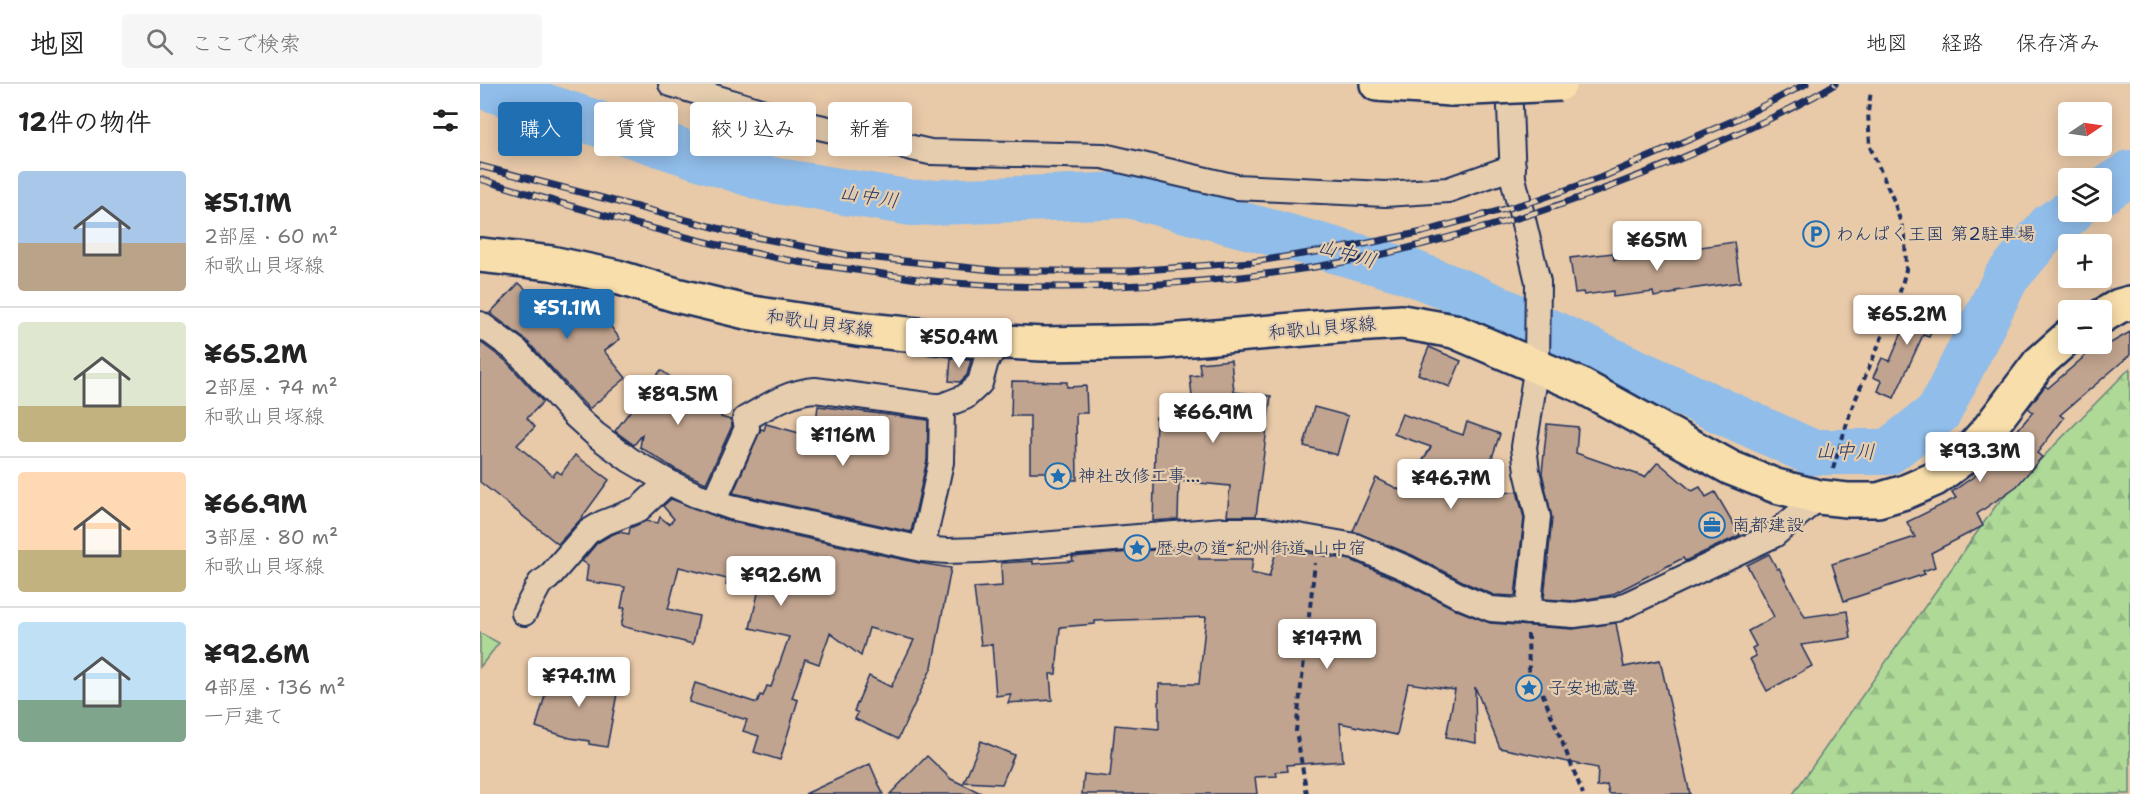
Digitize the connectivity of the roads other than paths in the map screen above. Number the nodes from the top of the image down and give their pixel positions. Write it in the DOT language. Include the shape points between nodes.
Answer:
graph roads {
  1 [pos="670,84"];
  2 [pos="1377,84"];
  3 [pos="1509,84"];
  4 [pos="1560,84"];
  5 [pos="1513,166"];
  6 [pos="480,255"];
  7 [pos="2130,303"];
  8 [pos="2112,310"];
  9 [pos="480,324"];
  10 [pos="999,342"];
  11 [pos="2058,347"];
  12 [pos="1537,354"];
  13 [pos="942,406"];
  14 [pos="668,482"];
  15 [pos="1826,484"];
  16 [pos="714,501"];
  17 [pos="922,549"];
  18 [pos="1528,612"];
  19 [pos="524,613"];
  1 -- 5 [label="street" via="797,122 930,152 1103,156 1236,187 1385,194 1448,190"];
  2 -- 4 [label="main road, bridge" via="1451,89"];
  3 -- 5 [label="street"];
  5 -- 12 [label="street" via="1538,282"];
  6 -- 10 [label="main road, 和歌山貝塚線" via="551,263 617,277 746,312 856,329"];
  7 -- 8 [label="main road"];
  9 -- 14 [label="street" via="517,351 596,435"];
  10 -- 12 [label="main road, 和歌山貝塚線" via="1158,342 1402,322 1454,331"];
  10 -- 13 [label="street" via="986,361 980,383 965,398"];
  11 -- 15 [label="main road, 和歌山貝塚線" via="2039,363 1963,458 1935,479 1878,500 1847,500"];
  12 -- 15 [label="main road, 和歌山貝塚線" via="1580,385 1731,468 1776,486"];
  12 -- 18 [label="street" via="1524,447 1538,517"];
  13 -- 16 [label="street" via="815,390 781,398 745,419 747,428"];
  13 -- 17 [label="street" via="941,462"];
  14 -- 16 [label="street"];
  14 -- 19 [label="street" via="639,509 588,532 540,583"];
  15 -- 18 [label="street" via="1774,535 1617,609 1574,615"];
  16 -- 17 [label="street"];
  17 -- 18 [label="street" via="980,550 1264,530 1355,546 1491,609"];
}
